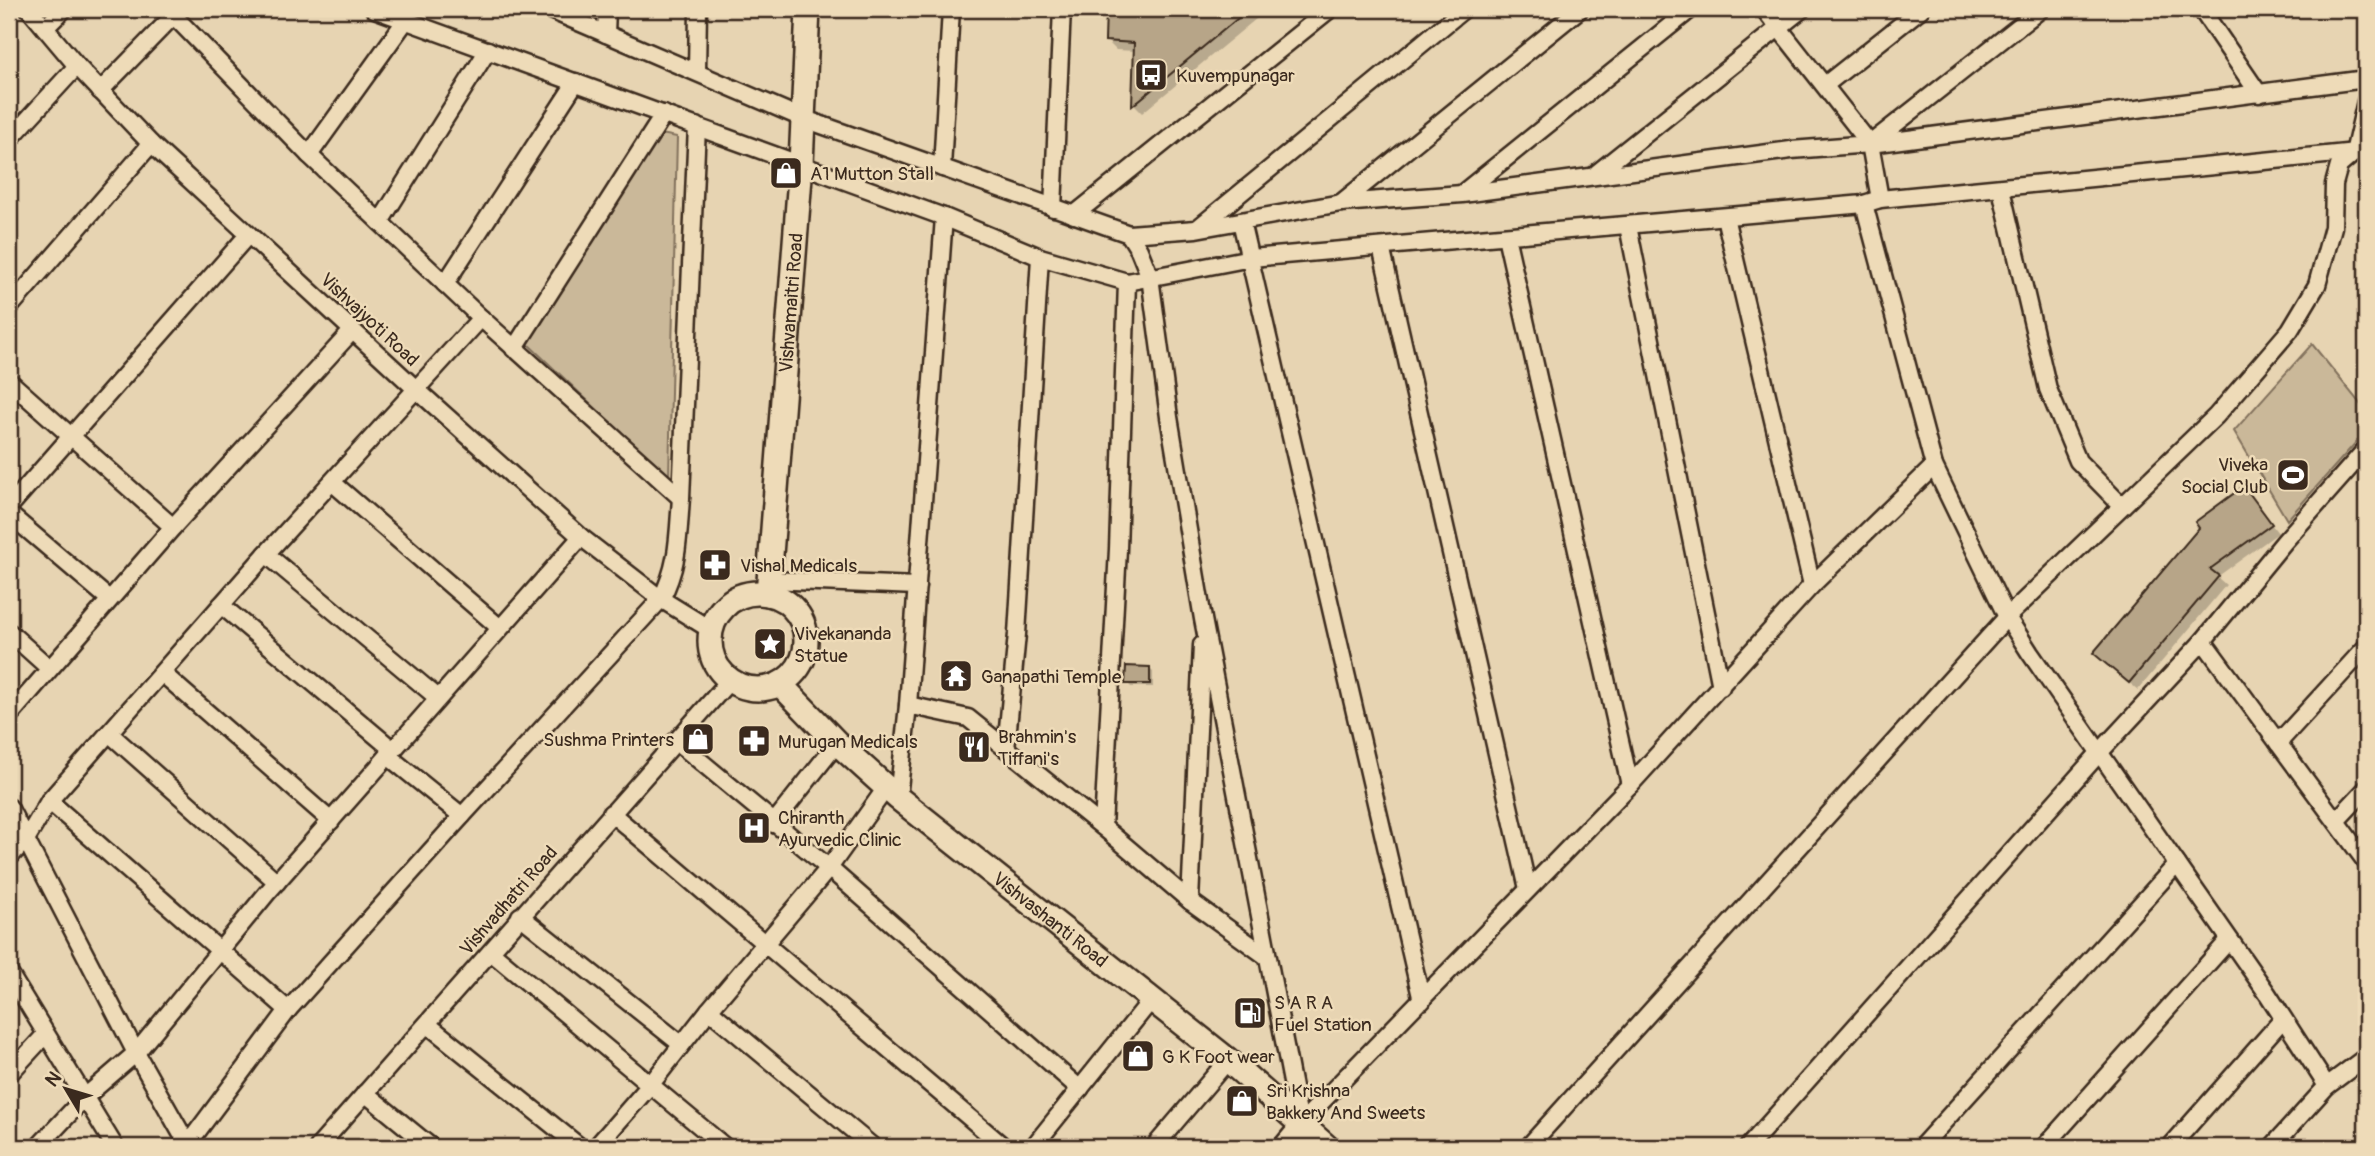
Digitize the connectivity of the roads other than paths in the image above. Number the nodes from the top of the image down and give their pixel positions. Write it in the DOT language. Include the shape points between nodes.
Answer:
graph roads {
  1 [pos="29,9"];
  2 [pos="64,9"];
  3 [pos="374,9"];
  4 [pos="607,9"];
  5 [pos="698,9"];
  6 [pos="808,9"];
  7 [pos="951,9"];
  8 [pos="1062,9"];
  9 [pos="1330,9"];
  10 [pos="1464,9"];
  11 [pos="1580,9"];
  12 [pos="1691,9"];
  13 [pos="1764,9"];
  14 [pos="1802,9"];
  15 [pos="1921,9"];
  16 [pos="2041,9"];
  17 [pos="2201,9"];
  18 [pos="553,10"];
  19 [pos="178,13"];
  20 [pos="406,20"];
  21 [pos="1779,27"];
  22 [pos="45,28"];
  23 [pos="606,34"];
  24 [pos="488,50"];
  25 [pos="77,66"];
  26 [pos="697,72"];
  27 [pos="2366,79"];
  28 [pos="576,82"];
  29 [pos="1825,85"];
  30 [pos="100,91"];
  31 [pos="2259,94"];
  32 [pos="2366,101"];
  33 [pos="664,114"];
  34 [pos="802,118"];
  35 [pos="697,126"];
  36 [pos="9,140"];
  37 [pos="151,144"];
  38 [pos="1870,144"];
  39 [pos="2360,152"];
  40 [pos="309,155"];
  41 [pos="801,164"];
  42 [pos="942,168"];
  43 [pos="1595,175"];
  44 [pos="2001,189"];
  45 [pos="1462,194"];
  46 [pos="1872,202"];
  47 [pos="1341,203"];
  48 [pos="1053,208"];
  49 [pos="1074,215"];
  50 [pos="944,217"];
  51 [pos="1725,217"];
  52 [pos="1241,221"];
  53 [pos="380,222"];
  54 [pos="1628,226"];
  55 [pos="1196,229"];
  56 [pos="1129,234"];
  57 [pos="247,235"];
  58 [pos="1506,236"];
  59 [pos="1381,247"];
  60 [pos="1040,257"];
  61 [pos="1251,258"];
  62 [pos="1150,276"];
  63 [pos="1127,282"];
  64 [pos="445,284"];
  65 [pos="9,308"];
  66 [pos="481,318"];
  67 [pos="352,331"];
  68 [pos="514,349"];
  69 [pos="9,381"];
  70 [pos="417,390"];
  71 [pos="71,436"];
  72 [pos="2366,449"];
  73 [pos="1934,466"];
  74 [pos="333,483"];
  75 [pos="681,498"];
  76 [pos="2122,506"];
  77 [pos="9,507"];
  78 [pos="9,514"];
  79 [pos="173,527"];
  80 [pos="581,537"];
  81 [pos="266,554"];
  82 [pos="1812,585"];
  83 [pos="916,586"];
  84 [pos="768,587"];
  85 [pos="109,599"];
  86 [pos="661,599"];
  87 [pos="221,606"];
  88 [pos="2007,617"];
  89 [pos="1203,619"];
  90 [pos="500,628"];
  91 [pos="711,630"];
  92 [pos="9,632"];
  93 [pos="2203,641"];
  94 [pos="2366,647"];
  95 [pos="49,668"];
  96 [pos="162,673"];
  97 [pos="730,680"];
  98 [pos="780,684"];
  99 [pos="1721,687"];
  100 [pos="438,698"];
  101 [pos="908,705"];
  102 [pos="9,716"];
  103 [pos="109,733"];
  104 [pos="676,741"];
  105 [pos="837,743"];
  106 [pos="2278,743"];
  107 [pos="1006,749"];
  108 [pos="390,753"];
  109 [pos="2099,753"];
  110 [pos="1630,785"];
  111 [pos="2366,789"];
  112 [pos="892,793"];
  113 [pos="50,801"];
  114 [pos="9,807"];
  115 [pos="611,813"];
  116 [pos="461,816"];
  117 [pos="331,821"];
  118 [pos="2336,821"];
  119 [pos="773,824"];
  120 [pos="1103,827"];
  121 [pos="27,838"];
  122 [pos="9,858"];
  123 [pos="2366,862"];
  124 [pos="2177,864"];
  125 [pos="829,868"];
  126 [pos="277,882"];
  127 [pos="1528,889"];
  128 [pos="1189,901"];
  129 [pos="520,916"];
  130 [pos="2229,940"];
  131 [pos="765,945"];
  132 [pos="218,951"];
  133 [pos="491,952"];
  134 [pos="1266,956"];
  135 [pos="9,974"];
  136 [pos="1152,999"];
  137 [pos="1422,1000"];
  138 [pos="288,1010"];
  139 [pos="709,1010"];
  140 [pos="2283,1019"];
  141 [pos="427,1024"];
  142 [pos="45,1035"];
  143 [pos="681,1044"];
  144 [pos="135,1053"];
  145 [pos="2366,1057"];
  146 [pos="1228,1060"];
  147 [pos="9,1074"];
  148 [pos="651,1084"];
  149 [pos="2327,1086"];
  150 [pos="1080,1089"];
  151 [pos="365,1093"];
  152 [pos="85,1097"];
  153 [pos="1300,1124"];
  154 [pos="188,1146"];
  155 [pos="38,1147"];
  156 [pos="115,1147"];
  157 [pos="318,1147"];
  158 [pos="431,1147"];
  159 [pos="580,1147"];
  160 [pos="596,1147"];
  161 [pos="725,1147"];
  162 [pos="873,1147"];
  163 [pos="1004,1147"];
  164 [pos="1032,1147"];
  165 [pos="1154,1147"];
  166 [pos="1281,1147"];
  167 [pos="1300,1147"];
  168 [pos="1327,1147"];
  169 [pos="1528,1147"];
  170 [pos="1748,1147"];
  171 [pos="1921,1147"];
  172 [pos="2044,1147"];
  173 [pos="2170,1147"];
  174 [pos="2272,1147"];
  1 -- 22 [label="street, Vishvajyoti Road"];
  2 -- 22 [label="street"];
  3 -- 20 [label="street"];
  4 -- 23 [label="street"];
  5 -- 26 [label="street"];
  6 -- 34 [label="street, Vishvamaitri Road"];
  7 -- 42 [label="street"];
  8 -- 48 [label="street"];
  9 -- 49 [label="street"];
  10 -- 55 [label="street"];
  11 -- 47 [label="street"];
  12 -- 45 [label="street"];
  13 -- 21 [label="street"];
  14 -- 21 [label="street"];
  15 -- 29 [label="street"];
  16 -- 38 [label="street"];
  17 -- 31 [label="street"];
  18 -- 23 [label="street"];
  19 -- 30 [label="street"];
  19 -- 40 [label="street"];
  20 -- 24 [label="street"];
  20 -- 40 [label="street"];
  21 -- 29 [label="street"];
  21 -- 43 [label="street"];
  22 -- 25 [label="street, Vishvajyoti Road"];
  23 -- 26 [label="street"];
  24 -- 28 [label="street"];
  24 -- 53 [label="street"];
  25 -- 30 [label="street, Vishvajyoti Road"];
  25 -- 36 [label="street"];
  26 -- 34 [label="street"];
  27 -- 31 [label="street"];
  28 -- 33 [label="street"];
  28 -- 64 [label="street"];
  29 -- 38 [label="street"];
  30 -- 37 [label="street, Vishvajyoti Road"];
  31 -- 38 [label="street"];
  32 -- 39 [label="street"];
  33 -- 35 [label="street"];
  33 -- 68 [label="street"];
  34 -- 41 [label="street, Vishvamaitri Road"];
  34 -- 42 [label="street"];
  35 -- 41 [label="street"];
  35 -- 75 [label="street"];
  37 -- 57 [label="street, Vishvajyoti Road"];
  37 -- 65 [label="street"];
  38 -- 43 [label="street"];
  38 -- 46 [label="street"];
  39 -- 44 [label="street"];
  39 -- 76 [label="street" via="2339,166 2333,227 2317,285 2290,330 2216,416"];
  40 -- 53 [label="street"];
  41 -- 50 [label="street"];
  41 -- 84 [label="street, Vishvamaitri Road"];
  42 -- 48 [label="street"];
  43 -- 45 [label="street"];
  44 -- 46 [label="street"];
  44 -- 76 [label="street" via="2048,389 2078,461"];
  45 -- 47 [label="street"];
  46 -- 51 [label="street"];
  46 -- 73 [label="street"];
  47 -- 52 [label="street"];
  48 -- 49 [label="street"];
  49 -- 56 [label="street"];
  50 -- 60 [label="street"];
  50 -- 83 [label="street"];
  51 -- 54 [label="street"];
  51 -- 82 [label="street"];
  52 -- 55 [label="street"];
  52 -- 61 [label="street"];
  53 -- 64 [label="street"];
  54 -- 58 [label="street"];
  54 -- 99 [label="street"];
  55 -- 56 [label="street"];
  56 -- 62 [label="street"];
  57 -- 67 [label="street, Vishvajyoti Road"];
  57 -- 71 [label="street"];
  58 -- 59 [label="street"];
  58 -- 110 [label="street"];
  59 -- 61 [label="street"];
  59 -- 127 [label="street"];
  60 -- 63 [label="street"];
  60 -- 107 [label="street"];
  61 -- 62 [label="street"];
  61 -- 137 [label="street"];
  62 -- 63 [label="street"];
  62 -- 89 [label="street"];
  63 -- 120 [label="street"];
  64 -- 66 [label="street"];
  66 -- 68 [label="street"];
  66 -- 70 [label="street"];
  67 -- 70 [label="street, Vishvajyoti Road"];
  67 -- 79 [label="street"];
  68 -- 75 [label="street"];
  69 -- 71 [label="street"];
  70 -- 74 [label="street"];
  70 -- 80 [label="street, Vishvajyoti Road"];
  71 -- 77 [label="street"];
  71 -- 79 [label="street"];
  72 -- 93 [label="street"];
  73 -- 82 [label="street"];
  73 -- 88 [label="street"];
  74 -- 81 [label="street"];
  74 -- 90 [label="street"];
  75 -- 86 [label="street" via="672,578"];
  76 -- 88 [label="street"];
  78 -- 85 [label="street"];
  79 -- 85 [label="street"];
  80 -- 86 [label="street, Vishvajyoti Road"];
  80 -- 90 [label="street"];
  81 -- 87 [label="street"];
  81 -- 100 [label="street"];
  82 -- 99 [label="street"];
  83 -- 84 [label="street"];
  83 -- 101 [label="street"];
  84 -- 91 [label="street" via="727,604"];
  84 -- 98 [label="street" via="798,614 805,629 802,660"];
  85 -- 95 [label="street"];
  86 -- 91 [label="street, Vishvajyoti Road"];
  86 -- 116 [label="street"];
  87 -- 96 [label="street"];
  87 -- 108 [label="street"];
  88 -- 109 [label="street"];
  88 -- 169 [label="street"];
  89 -- 128 [label="street"];
  89 -- 134 [label="street"];
  90 -- 100 [label="street"];
  91 -- 97 [label="street" via="713,662"];
  92 -- 95 [label="street"];
  93 -- 106 [label="street"];
  93 -- 109 [label="street"];
  94 -- 106 [label="street"];
  95 -- 102 [label="street"];
  96 -- 103 [label="street"];
  96 -- 117 [label="street"];
  97 -- 98 [label="street" via="750,689"];
  97 -- 104 [label="street, Vishvadhatri Road"];
  98 -- 105 [label="street, Vishvashanti Road"];
  99 -- 110 [label="street"];
  100 -- 108 [label="street"];
  101 -- 107 [label="street" via="968,718"];
  101 -- 112 [label="street"];
  103 -- 113 [label="street"];
  103 -- 126 [label="street"];
  104 -- 115 [label="street, Vishvadhatri Road"];
  104 -- 119 [label="street"];
  105 -- 112 [label="street, Vishvashanti Road"];
  105 -- 119 [label="street"];
  106 -- 118 [label="street"];
  107 -- 120 [label="street"];
  108 -- 116 [label="street"];
  108 -- 117 [label="street"];
  109 -- 124 [label="street"];
  109 -- 170 [label="street"];
  110 -- 127 [label="street"];
  111 -- 118 [label="street"];
  112 -- 125 [label="street"];
  112 -- 136 [label="street, Vishvashanti Road"];
  113 -- 121 [label="street"];
  113 -- 132 [label="street"];
  114 -- 121 [label="street"];
  115 -- 129 [label="street, Vishvadhatri Road"];
  115 -- 131 [label="street"];
  116 -- 138 [label="street"];
  117 -- 126 [label="street"];
  118 -- 123 [label="street"];
  119 -- 125 [label="street"];
  120 -- 128 [label="street"];
  121 -- 122 [label="street"];
  121 -- 144 [label="street"];
  124 -- 130 [label="street"];
  124 -- 171 [label="street"];
  125 -- 131 [label="street"];
  125 -- 150 [label="street"];
  126 -- 132 [label="street"];
  127 -- 137 [label="street"];
  128 -- 134 [label="street"];
  129 -- 133 [label="street, Vishvadhatri Road"];
  129 -- 143 [label="street"];
  130 -- 140 [label="street"];
  130 -- 172 [label="street"];
  131 -- 139 [label="street"];
  131 -- 163 [label="street"];
  132 -- 138 [label="street"];
  132 -- 144 [label="street"];
  133 -- 141 [label="street, Vishvadhatri Road"];
  133 -- 148 [label="street"];
  134 -- 153 [label="street"];
  135 -- 142 [label="street"];
  136 -- 146 [label="street, Vishvashanti Road"];
  136 -- 150 [label="street"];
  137 -- 153 [label="street"];
  138 -- 154 [label="street"];
  139 -- 143 [label="street"];
  139 -- 162 [label="street"];
  140 -- 149 [label="street"];
  140 -- 173 [label="street"];
  141 -- 151 [label="street, Vishvadhatri Road"];
  141 -- 159 [label="street"];
  142 -- 147 [label="street"];
  142 -- 152 [label="street"];
  143 -- 148 [label="street"];
  144 -- 152 [label="street"];
  144 -- 154 [label="street"];
  145 -- 149 [label="street"];
  146 -- 153 [label="street, Vishvashanti Road"];
  146 -- 165 [label="street"];
  148 -- 160 [label="street"];
  148 -- 161 [label="street"];
  149 -- 174 [label="street"];
  150 -- 164 [label="street"];
  151 -- 157 [label="street, Vishvadhatri Road"];
  151 -- 158 [label="street"];
  152 -- 155 [label="street"];
  152 -- 156 [label="street"];
  153 -- 166 [label="street"];
  153 -- 167 [label="street"];
  153 -- 168 [label="street, Vishvashanti Road"];
}
